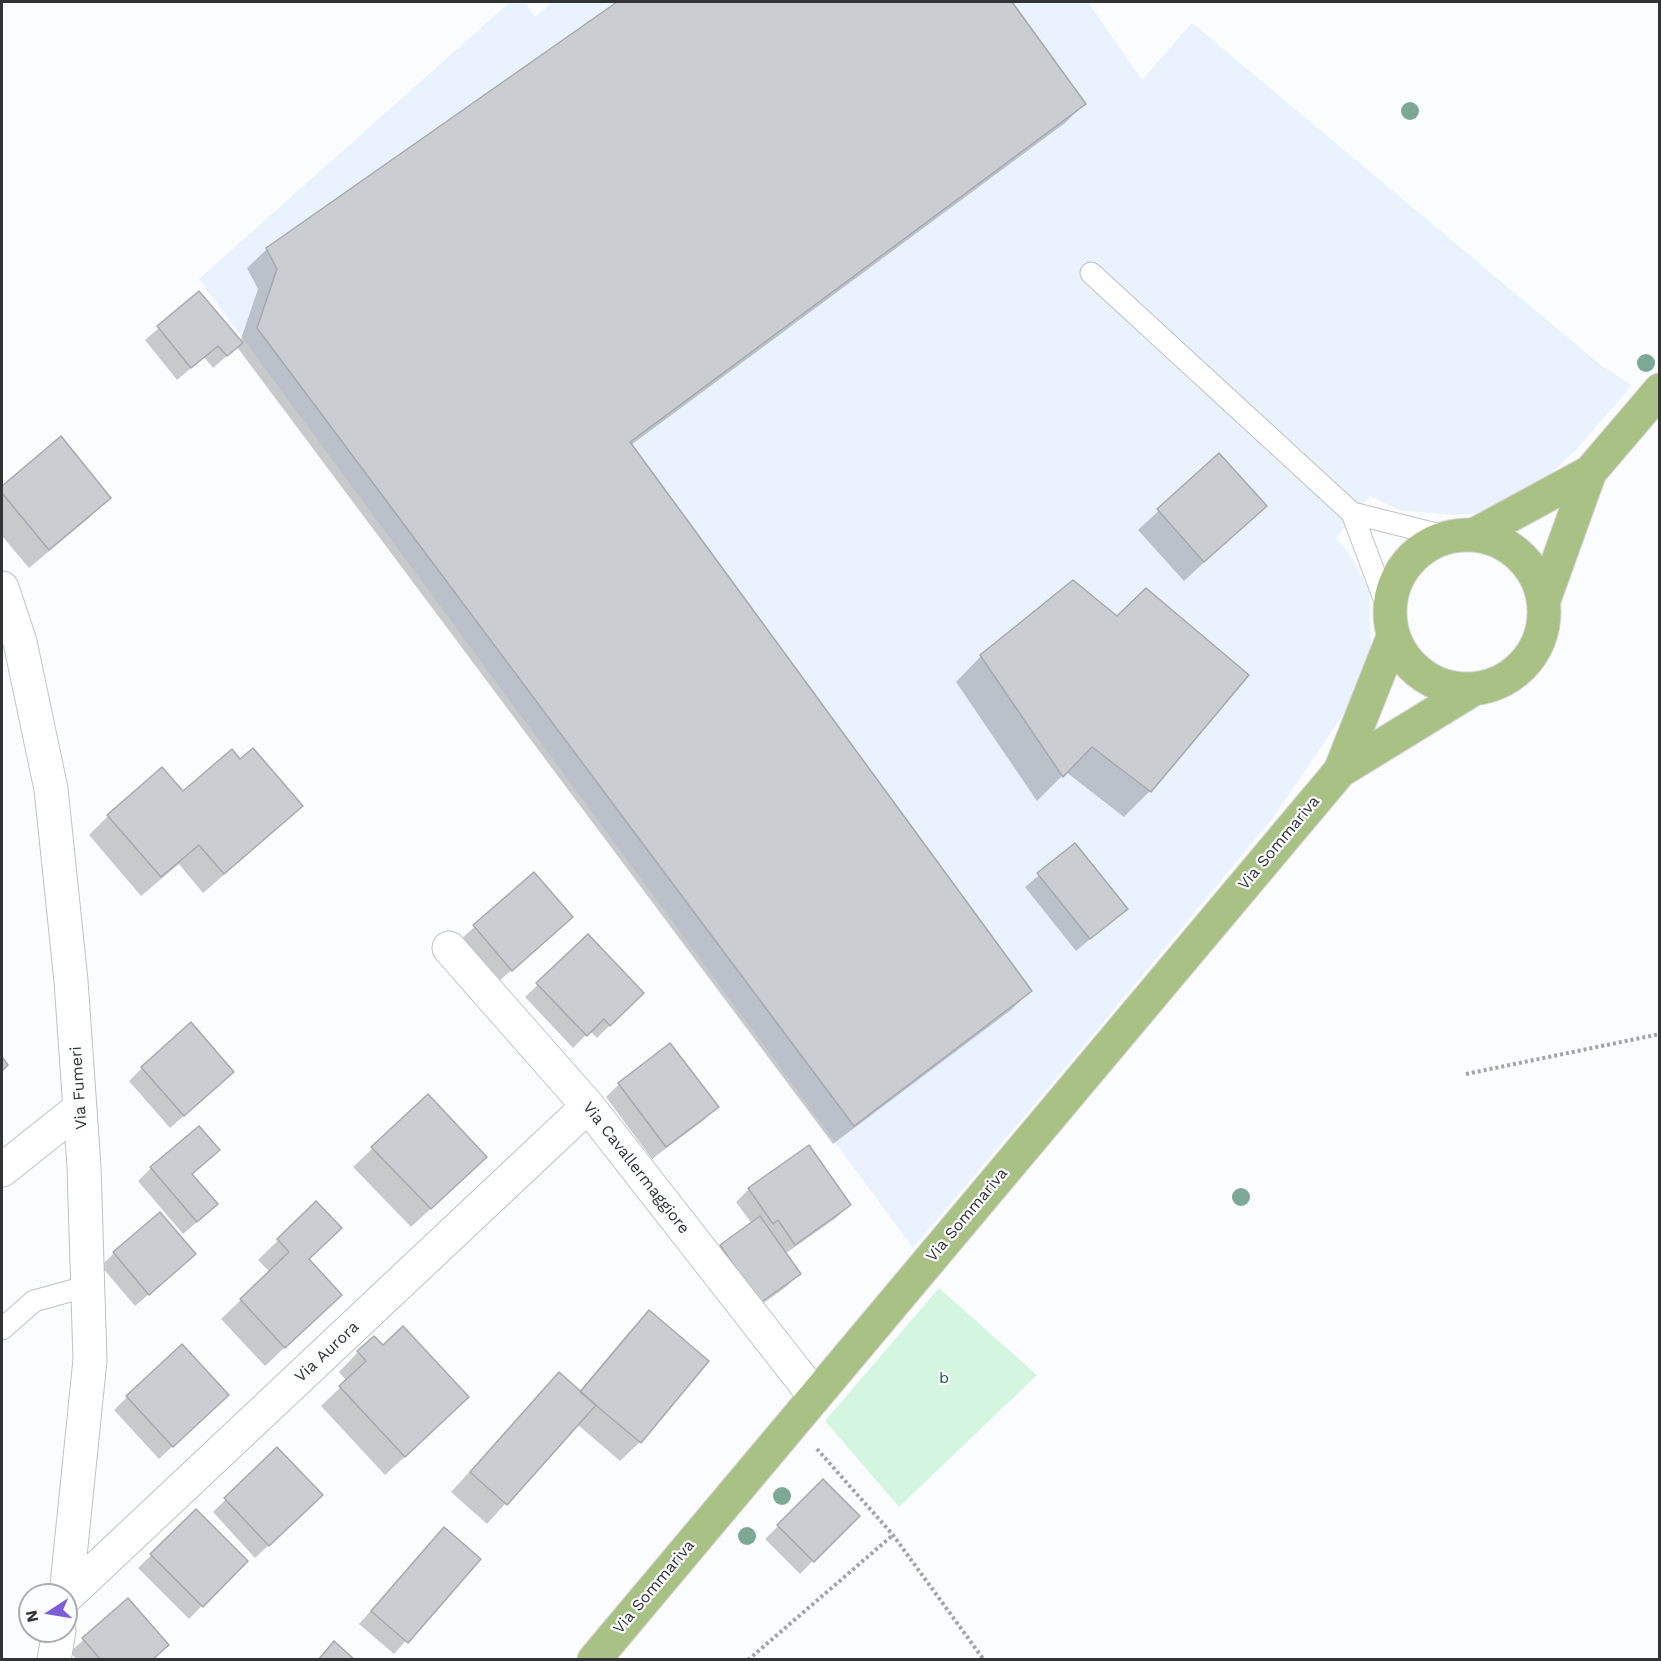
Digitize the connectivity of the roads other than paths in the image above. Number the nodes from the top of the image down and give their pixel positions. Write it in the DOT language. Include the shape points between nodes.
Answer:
graph roads {
  1 [pos="1091,273"];
  2 [pos="1659,390"];
  3 [pos="1590,472"];
  4 [pos="1352,513"];
  5 [pos="1461,536"];
  6 [pos="2,588"];
  7 [pos="1544,600"];
  8 [pos="1391,625"];
  9 [pos="1472,690"];
  10 [pos="1340,771"];
  11 [pos="449,948"];
  12 [pos="588,1106"];
  13 [pos="80,1108"];
  14 [pos="2,1170"];
  15 [pos="88,1286"];
  16 [pos="2,1329"];
  17 [pos="814,1395"];
  18 [pos="67,1583"];
  19 [pos="78,1585"];
  20 [pos="57,1643"];
  21 [pos="54,1659"];
  22 [pos="594,1659"];
  1 -- 4 [label="lane"];
  2 -- 3 [label="main road"];
  3 -- 5 [label="main road"];
  3 -- 7 [label="main road"];
  4 -- 5 [label="lane"];
  4 -- 8 [label="lane"];
  5 -- 7 [label="main road" via="1499,542 1520,556 1535,576"];
  5 -- 8 [label="main road" via="1425,547 1406,564 1393,586"];
  6 -- 13 [label="street, Via Fumeri" via="20,642 51,789"];
  7 -- 9 [label="main road" via="1543,626 1534,650 1519,670 1498,684"];
  8 -- 9 [label="main road" via="1405,660 1424,678 1447,688"];
  8 -- 10 [label="main road, Via Sommariva"];
  9 -- 10 [label="main road, Via Sommariva"];
  10 -- 17 [label="main road, Via Sommariva"];
  11 -- 12 [label="street, Via Cavallermaggiore"];
  12 -- 17 [label="street, Via Cavallermaggiore"];
  12 -- 19 [label="street, Via Aurora"];
  13 -- 14 [label="street"];
  13 -- 15 [label="street, Via Fumeri"];
  15 -- 16 [label="lane" via="34,1301"];
  15 -- 18 [label="street, Via Fumeri" via="90,1360"];
  17 -- 22 [label="main road, Via Sommariva"];
  20 -- 21 [label="street"];
}
